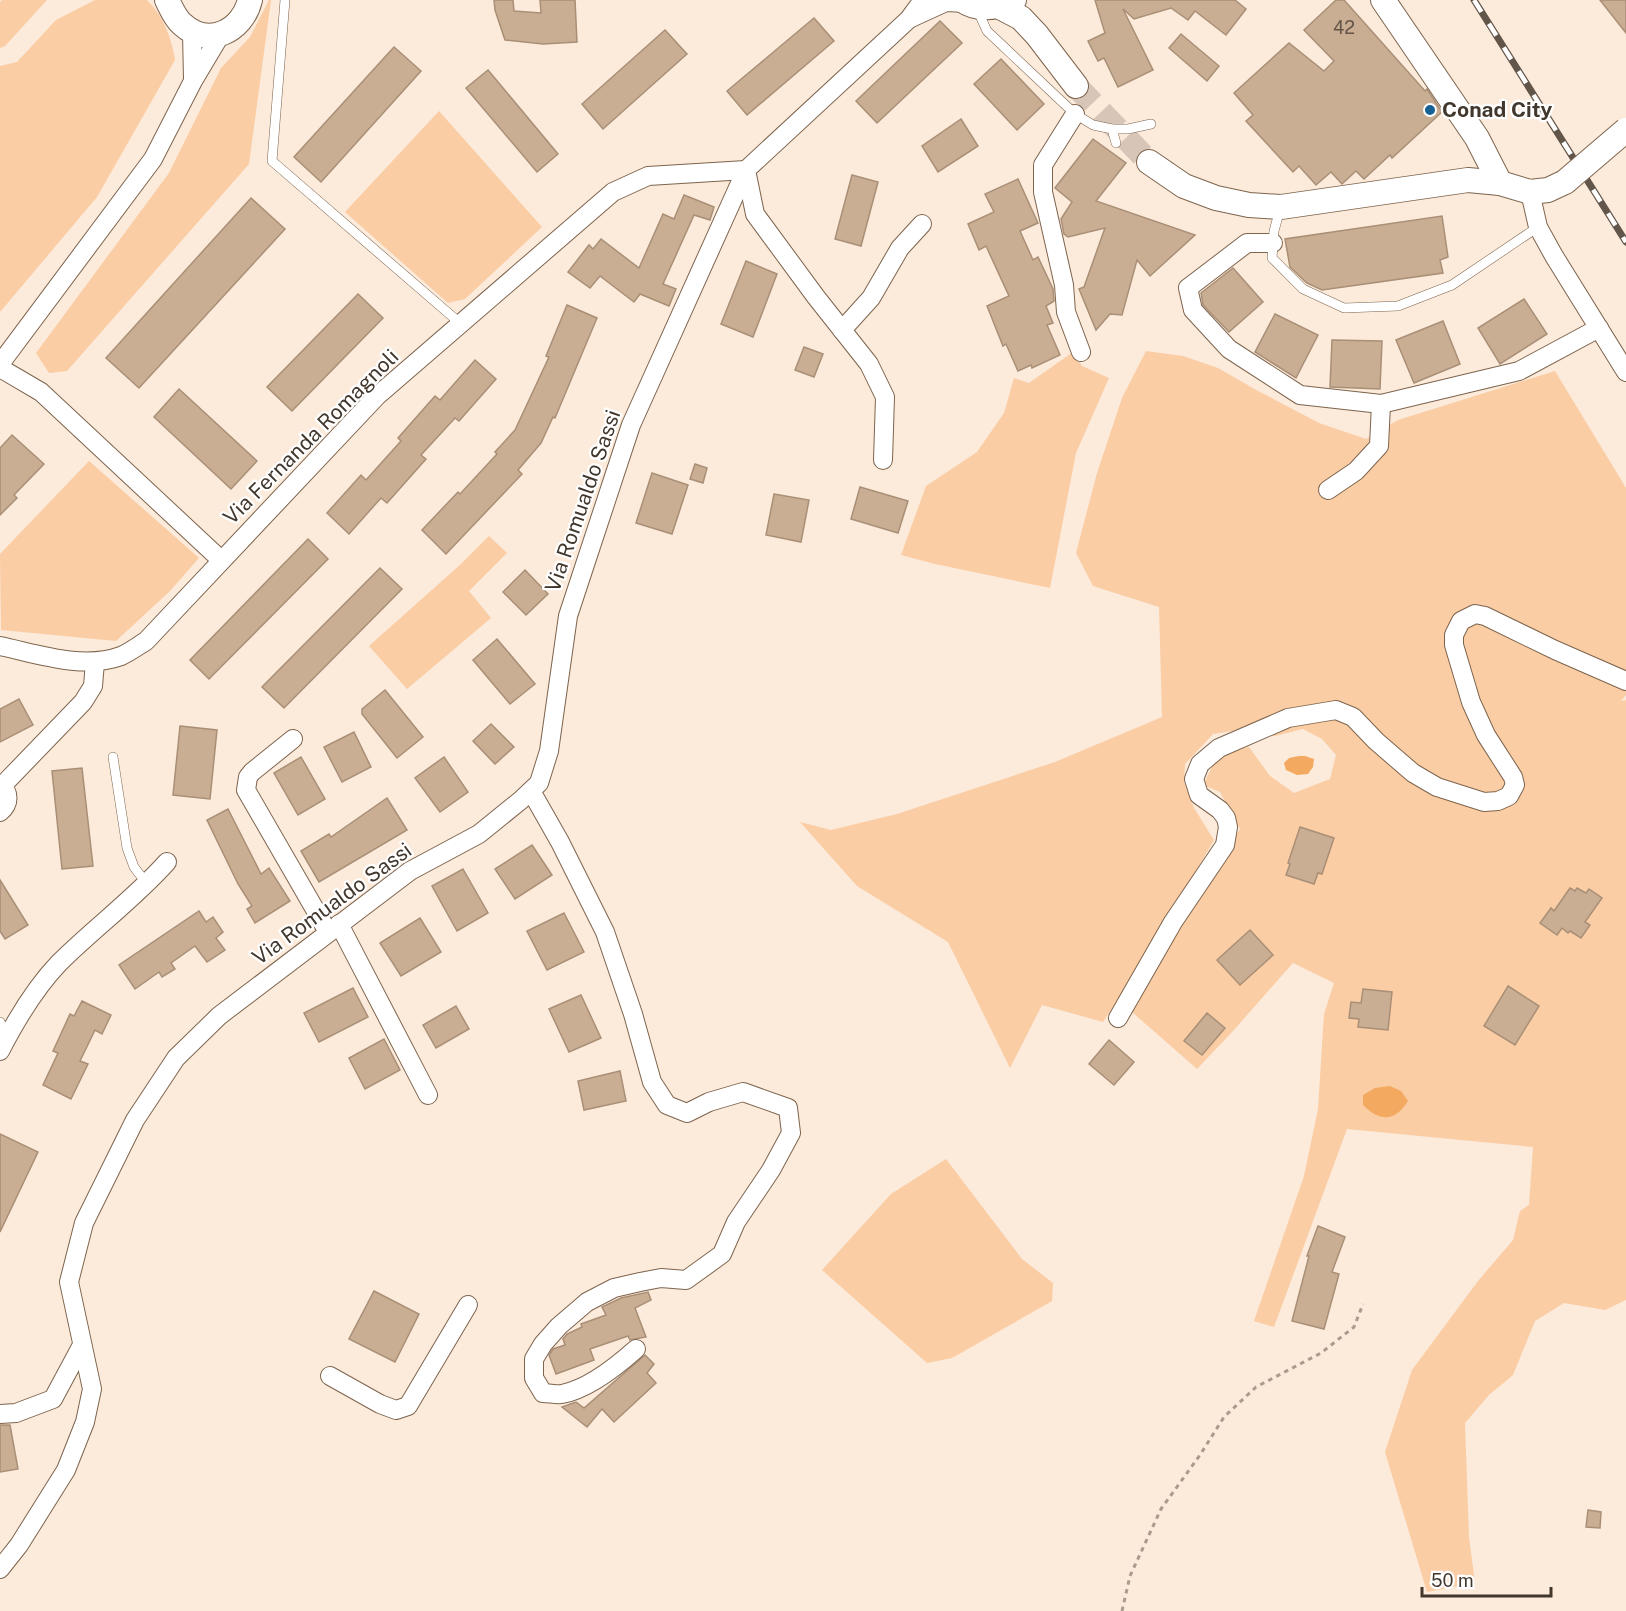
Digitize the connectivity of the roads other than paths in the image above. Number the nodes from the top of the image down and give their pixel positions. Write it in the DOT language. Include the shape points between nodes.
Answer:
graph roads {
  1 [pos="250,0"];
  2 [pos="285,0"];
  3 [pos="923,0"];
  4 [pos="1383,0"];
  5 [pos="170,3"];
  6 [pos="984,3"];
  7 [pos="909,19"];
  8 [pos="192,32"];
  9 [pos="221,34"];
  10 [pos="194,81"];
  11 [pos="1076,86"];
  12 [pos="1075,114"];
  13 [pos="1151,124"];
  14 [pos="1112,129"];
  15 [pos="1626,130"];
  16 [pos="1116,143"];
  17 [pos="1149,162"];
  18 [pos="746,170"];
  19 [pos="1500,183"];
  20 [pos="1530,192"];
  21 [pos="1281,207"];
  22 [pos="922,224"];
  23 [pos="1539,227"];
  24 [pos="1273,243"];
  25 [pos="461,324"];
  26 [pos="1599,328"];
  27 [pos="842,330"];
  28 [pos="1081,352"];
  29 [pos="0,366"];
  30 [pos="1626,372"];
  31 [pos="1381,404"];
  32 [pos="883,460"];
  33 [pos="1328,490"];
  34 [pos="221,560"];
  35 [pos="0,646"];
  36 [pos="95,662"];
  37 [pos="1626,681"];
  38 [pos="293,739"];
  39 [pos="112,757"];
  40 [pos="1,785"];
  41 [pos="531,791"];
  42 [pos="0,812"];
  43 [pos="167,862"];
  44 [pos="147,884"];
  45 [pos="333,928"];
  46 [pos="1118,1018"];
  47 [pos="3,1036"];
  48 [pos="428,1095"];
  49 [pos="468,1305"];
  50 [pos="82,1345"];
  51 [pos="636,1349"];
  52 [pos="330,1376"];
  53 [pos="0,1414"];
  54 [pos="0,1569"];
  1 -- 9 [label="main road" via="242,21"];
  2 -- 25 [label="lane" via="272,161"];
  3 -- 7 [label="street, Via Romualdo Sassi"];
  4 -- 19 [label="main road" via="1478,138"];
  5 -- 8 [label="main road" via="180,23"];
  6 -- 7 [label="street, Via Romualdo Sassi" via="946,2"];
  6 -- 11 [label="main road" via="1021,18"];
  6 -- 12 [label="lane" via="987,31"];
  7 -- 18 [label="street, Via Romualdo Sassi"];
  8 -- 9 [label="main road" via="206,36"];
  8 -- 10 [label="street"];
  9 -- 10 [label="street"];
  10 -- 29 [label="street" via="153,159"];
  12 -- 14 [label="lane"];
  12 -- 28 [label="street" via="1043,165 1043,192 1064,285 1066,312"];
  13 -- 14 [label="lane"];
  14 -- 16 [label="lane"];
  15 -- 20 [label="main road, bridge" via="1564,182 1548,190"];
  17 -- 21 [label="main road" via="1184,186 1216,198"];
  18 -- 25 [label="street, Via Fernanda Romagnoli" via="648,176 613,192"];
  18 -- 27 [label="street" via="755,214"];
  18 -- 41 [label="street, Via Romualdo Sassi" via="631,425 568,616 549,751 539,783"];
  19 -- 20 [label="main road"];
  19 -- 21 [label="main road" via="1468,180"];
  20 -- 23 [label="street"];
  21 -- 24 [label="lane"];
  22 -- 27 [label="street" via="900,248 871,298"];
  23 -- 24 [label="lane" via="1452,285 1398,306 1344,308 1303,289 1272,258"];
  23 -- 26 [label="street"];
  24 -- 31 [label="street" via="1247,243 1188,288 1193,310 1229,349 1300,394"];
  25 -- 34 [label="street, Via Fernanda Romagnoli" via="377,396"];
  26 -- 30 [label="street"];
  26 -- 31 [label="street" via="1519,371"];
  27 -- 32 [label="street" via="869,364 885,397"];
  29 -- 34 [label="street" via="41,392"];
  31 -- 33 [label="street" via="1379,446 1356,471"];
  34 -- 36 [label="street, Via Fernanda Romagnoli" via="146,641 122,656"];
  35 -- 36 [label="street, Via Fernanda Romagnoli"];
  36 -- 40 [label="street" via="93,686 83,702"];
  37 -- 46 [label="street" via="1485,616 1475,614 1461,621 1454,645 1471,702 1515,785 1509,796 1492,802 1437,787 1413,773 1353,717 1336,710 1288,718 1219,748 1200,764 1194,779 1199,795 1226,818 1225,845 1173,922"];
  38 -- 45 [label="street" via="252,772 246,790"];
  39 -- 44 [label="lane" via="127,848 134,867"];
  40 -- 42 [label="street" via="8,797"];
  41 -- 45 [label="street, Via Romualdo Sassi" via="479,834 410,871"];
  41 -- 51 [label="street" via="605,932 652,1082 667,1105 687,1113 743,1092 788,1108 791,1133 736,1222 722,1254 686,1280 661,1278 640,1282 614,1288 587,1302 543,1344 534,1359 534,1378 543,1393 562,1394 613,1370"];
  43 -- 44 [label="street"];
  44 -- 47 [label="street" via="59,964"];
  45 -- 48 [label="street"];
  45 -- 50 [label="street, Via Romualdo Sassi" via="219,1016 176,1058 135,1120 84,1223 69,1282"];
  49 -- 52 [label="street" via="408,1406 396,1410 380,1404"];
  50 -- 53 [label="street" via="53,1399 16,1413"];
  50 -- 54 [label="street, Via Romualdo Sassi" via="92,1389 85,1422 66,1470"];
}
